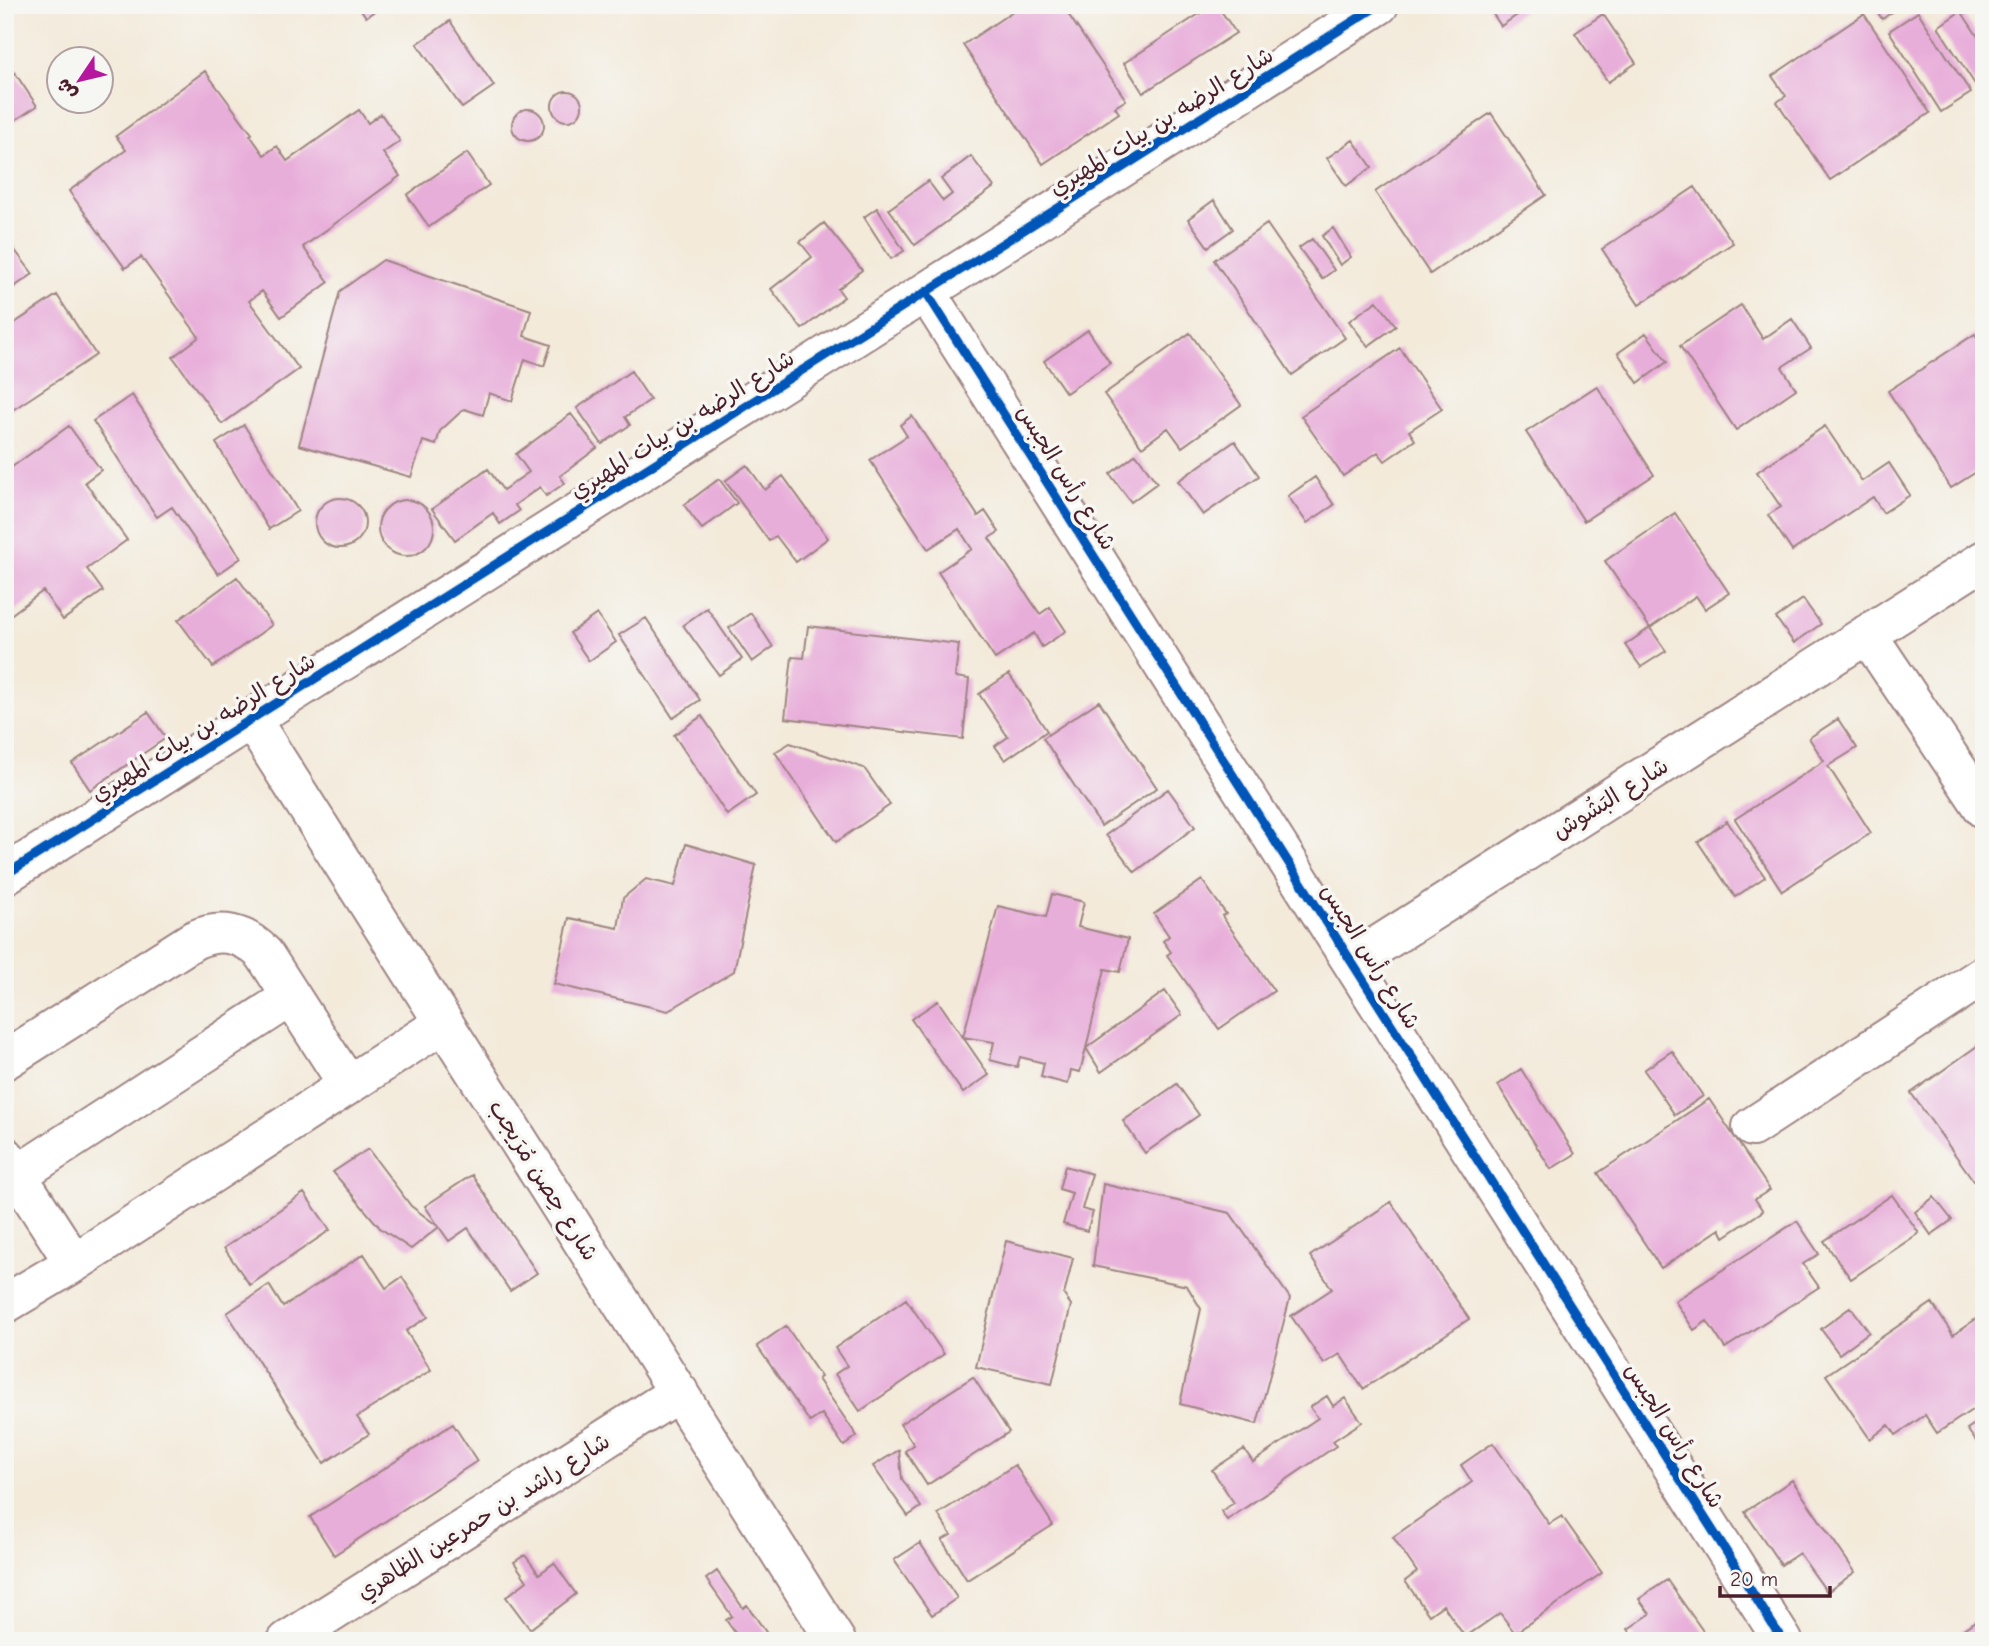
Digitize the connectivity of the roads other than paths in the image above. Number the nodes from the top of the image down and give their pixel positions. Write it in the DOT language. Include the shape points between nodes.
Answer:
graph roads {
  1 [pos="1379,5"];
  2 [pos="926,292"];
  3 [pos="1984,560"];
  4 [pos="1867,634"];
  5 [pos="251,719"];
  6 [pos="1984,809"];
  7 [pos="5,876"];
  8 [pos="1352,962"];
  9 [pos="1984,975"];
  10 [pos="291,997"];
  11 [pos="444,1023"];
  12 [pos="5,1060"];
  13 [pos="348,1085"];
  14 [pos="1752,1127"];
  15 [pos="11,1166"];
  16 [pos="74,1263"];
  17 [pos="5,1304"];
  18 [pos="679,1392"];
  19 [pos="287,1641"];
  20 [pos="836,1641"];
  21 [pos="1783,1641"];
  1 -- 2 [label="street, شارع الرضه بن بيات المهيري"];
  2 -- 5 [label="street, شارع الرضه بن بيات المهيري"];
  2 -- 8 [label="street, شارع رأس الجبس"];
  3 -- 4 [label="street, شارع البَشُوش"];
  4 -- 6 [label="street"];
  4 -- 8 [label="street, شارع البَشُوش"];
  5 -- 7 [label="street, شارع الرضه بن بيات المهيري"];
  5 -- 11 [label="street, شارع حِصن مُرَيجب"];
  8 -- 21 [label="street, شارع رأس الجبس"];
  9 -- 14 [label="street"];
  10 -- 12 [label="street" via="255,944 232,934 205,935"];
  10 -- 13 [label="street"];
  10 -- 15 [label="street"];
  11 -- 13 [label="street"];
  11 -- 18 [label="street, شارع حِصن مُرَيجب"];
  13 -- 16 [label="street"];
  15 -- 16 [label="street"];
  16 -- 17 [label="street"];
  18 -- 19 [label="street, شارع راشد بن حمرعين الظاهري"];
  18 -- 20 [label="street, شارع حِصن مُرَيجب"];
}
